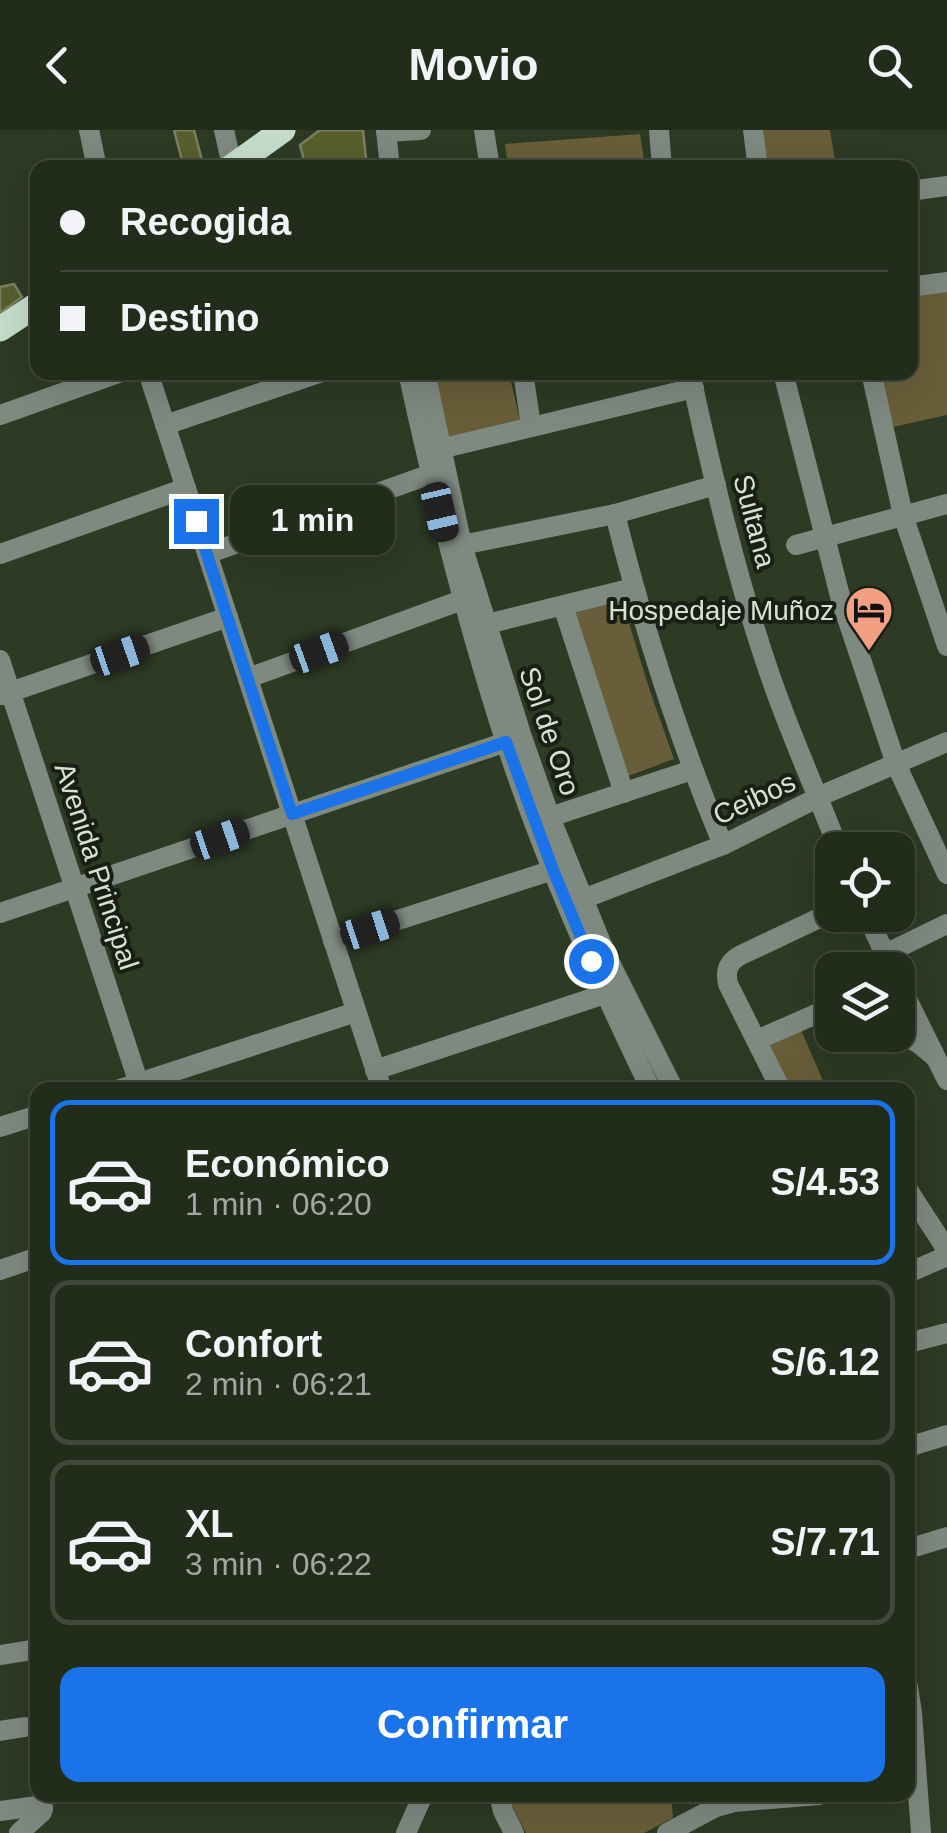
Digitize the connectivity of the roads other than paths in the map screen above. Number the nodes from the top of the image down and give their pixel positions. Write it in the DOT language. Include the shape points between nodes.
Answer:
graph roads {
  1 [pos="89,130"];
  2 [pos="224,130"];
  3 [pos="282,130"];
  4 [pos="421,130"];
  5 [pos="484,130"];
  6 [pos="659,130"];
  7 [pos="753,130"];
  8 [pos="382,131"];
  9 [pos="95,160"];
  10 [pos="230,160"];
  11 [pos="241,160"];
  12 [pos="378,160"];
  13 [pos="388,160"];
  14 [pos="489,160"];
  15 [pos="661,160"];
  16 [pos="757,160"];
  17 [pos="947,186"];
  18 [pos="918,190"];
  19 [pos="947,282"];
  20 [pos="918,286"];
  21 [pos="30,309"];
  22 [pos="0,329"];
  23 [pos="98,380"];
  24 [pos="151,380"];
  25 [pos="298,380"];
  26 [pos="410,380"];
  27 [pos="427,380"];
  28 [pos="524,380"];
  29 [pos="692,380"];
  30 [pos="786,380"];
  31 [pos="873,380"];
  32 [pos="0,415"];
  33 [pos="165,425"];
  34 [pos="532,426"];
  35 [pos="440,449"];
  36 [pos="430,474"];
  37 [pos="716,486"];
  38 [pos="186,488"];
  39 [pos="947,504"];
  40 [pos="614,514"];
  41 [pos="902,515"];
  42 [pos="824,538"];
  43 [pos="462,545"];
  44 [pos="796,545"];
  45 [pos="0,554"];
  46 [pos="207,554"];
  47 [pos="633,588"];
  48 [pos="462,600"];
  49 [pos="563,606"];
  50 [pos="228,618"];
  51 [pos="487,624"];
  52 [pos="947,646"];
  53 [pos="0,660"];
  54 [pos="248,678"];
  55 [pos="6,694"];
  56 [pos="506,742"];
  57 [pos="947,742"];
  58 [pos="896,764"];
  59 [pos="692,770"];
  60 [pos="624,794"];
  61 [pos="819,798"];
  62 [pos="292,814"];
  63 [pos="550,817"];
  64 [pos="832,832"];
  65 [pos="940,841"];
  66 [pos="722,844"];
  67 [pos="553,870"];
  68 [pos="947,874"];
  69 [pos="75,887"];
  70 [pos="582,899"];
  71 [pos="0,912"];
  72 [pos="815,920"];
  73 [pos="947,924"];
  74 [pos="333,941"];
  75 [pos="904,952"];
  76 [pos="605,994"];
  77 [pos="356,1012"];
  78 [pos="915,1016"];
  79 [pos="815,1017"];
  80 [pos="757,1040"];
  81 [pos="915,1042"];
  82 [pos="935,1057"];
  83 [pos="378,1080"];
  84 [pos="947,1080"];
  85 [pos="139,1082"];
  86 [pos="152,1082"];
  87 [pos="647,1082"];
  88 [pos="670,1082"];
  89 [pos="777,1082"];
  90 [pos="30,1119"];
  91 [pos="0,1128"];
  92 [pos="915,1201"];
  93 [pos="947,1253"];
  94 [pos="30,1260"];
  95 [pos="915,1269"];
  96 [pos="0,1270"];
  97 [pos="947,1333"];
  98 [pos="915,1341"];
  99 [pos="947,1435"];
  100 [pos="915,1444"];
  101 [pos="947,1536"];
  102 [pos="915,1547"];
  103 [pos="30,1650"];
  104 [pos="0,1655"];
  105 [pos="26,1727"];
  106 [pos="0,1731"];
  107 [pos="915,1800"];
  108 [pos="420,1802"];
  109 [pos="501,1802"];
  110 [pos="734,1802"];
  111 [pos="0,1811"];
  112 [pos="19,1833"];
  113 [pos="406,1833"];
  114 [pos="514,1833"];
  115 [pos="666,1833"];
  116 [pos="921,1833"];
  1 -- 9 [label="street"];
  2 -- 10 [label="street"];
  3 -- 11 [label="main road"];
  4 -- 8 [label="street"];
  5 -- 14 [label="street"];
  6 -- 15 [label="street"];
  7 -- 16 [label="street"];
  8 -- 12 [label="street"];
  8 -- 13 [label="street"];
  17 -- 18 [label="street"];
  19 -- 20 [label="street"];
  21 -- 22 [label="main road"];
  23 -- 32 [label="street"];
  24 -- 33 [label="street"];
  25 -- 33 [label="street"];
  26 -- 36 [label="street"];
  27 -- 35 [label="street, Sol de Oro"];
  28 -- 34 [label="street"];
  29 -- 34 [label="street"];
  29 -- 37 [label="street, Sultana"];
  30 -- 42 [label="street"];
  31 -- 41 [label="street"];
  33 -- 38 [label="street"];
  34 -- 35 [label="street"];
  35 -- 43 [label="street, Sol de Oro"];
  36 -- 46 [label="street"];
  36 -- 48 [label="street"];
  37 -- 40 [label="street"];
  37 -- 61 [label="street, Sultana" via="771,678"];
  38 -- 45 [label="street"];
  38 -- 46 [label="street"];
  39 -- 41 [label="street"];
  40 -- 43 [label="street"];
  40 -- 47 [label="street"];
  41 -- 42 [label="street"];
  41 -- 52 [label="street"];
  42 -- 44 [label="street"];
  42 -- 58 [label="street"];
  43 -- 51 [label="street, Sol de Oro"];
  46 -- 50 [label="street"];
  47 -- 49 [label="street"];
  47 -- 59 [label="street"];
  48 -- 54 [label="street"];
  48 -- 56 [label="street"];
  49 -- 51 [label="street"];
  49 -- 60 [label="street"];
  50 -- 54 [label="street"];
  50 -- 55 [label="street"];
  51 -- 63 [label="street, Sol de Oro"];
  53 -- 55 [label="street, Avenida Principal"];
  54 -- 62 [label="street"];
  55 -- 69 [label="street, Avenida Principal"];
  56 -- 62 [label="street"];
  56 -- 67 [label="street"];
  57 -- 58 [label="street, Ceibos"];
  58 -- 61 [label="street, Ceibos"];
  58 -- 65 [label="street"];
  59 -- 60 [label="street"];
  59 -- 66 [label="street"];
  60 -- 63 [label="street"];
  61 -- 64 [label="street, Sultana"];
  61 -- 66 [label="street, Ceibos"];
  62 -- 69 [label="street"];
  62 -- 74 [label="street"];
  63 -- 70 [label="street, Sol de Oro"];
  65 -- 68 [label="street"];
  66 -- 70 [label="street, Ceibos"];
  67 -- 74 [label="street"];
  67 -- 76 [label="street"];
  69 -- 71 [label="street"];
  69 -- 85 [label="street, Avenida Principal"];
  70 -- 88 [label="street, Sol de Oro"];
  72 -- 80 [label="street" via="728,965 728,984"];
  73 -- 75 [label="street"];
  74 -- 77 [label="street"];
  76 -- 83 [label="street"];
  76 -- 87 [label="street"];
  77 -- 83 [label="street"];
  77 -- 86 [label="street"];
  78 -- 82 [label="street"];
  79 -- 80 [label="street"];
  80 -- 89 [label="street"];
  81 -- 82 [label="street"];
  82 -- 84 [label="street"];
  90 -- 91 [label="street"];
  92 -- 93 [label="street"];
  93 -- 95 [label="street"];
  94 -- 96 [label="street"];
  97 -- 98 [label="street"];
  99 -- 100 [label="street"];
  101 -- 102 [label="street"];
  103 -- 104 [label="street"];
  105 -- 106 [label="street"];
  107 -- 116 [label="street"];
  108 -- 113 [label="street"];
  109 -- 114 [label="street"];
  110 -- 115 [label="street"];
  111 -- 112 [label="street" via="43,1808"];
}
